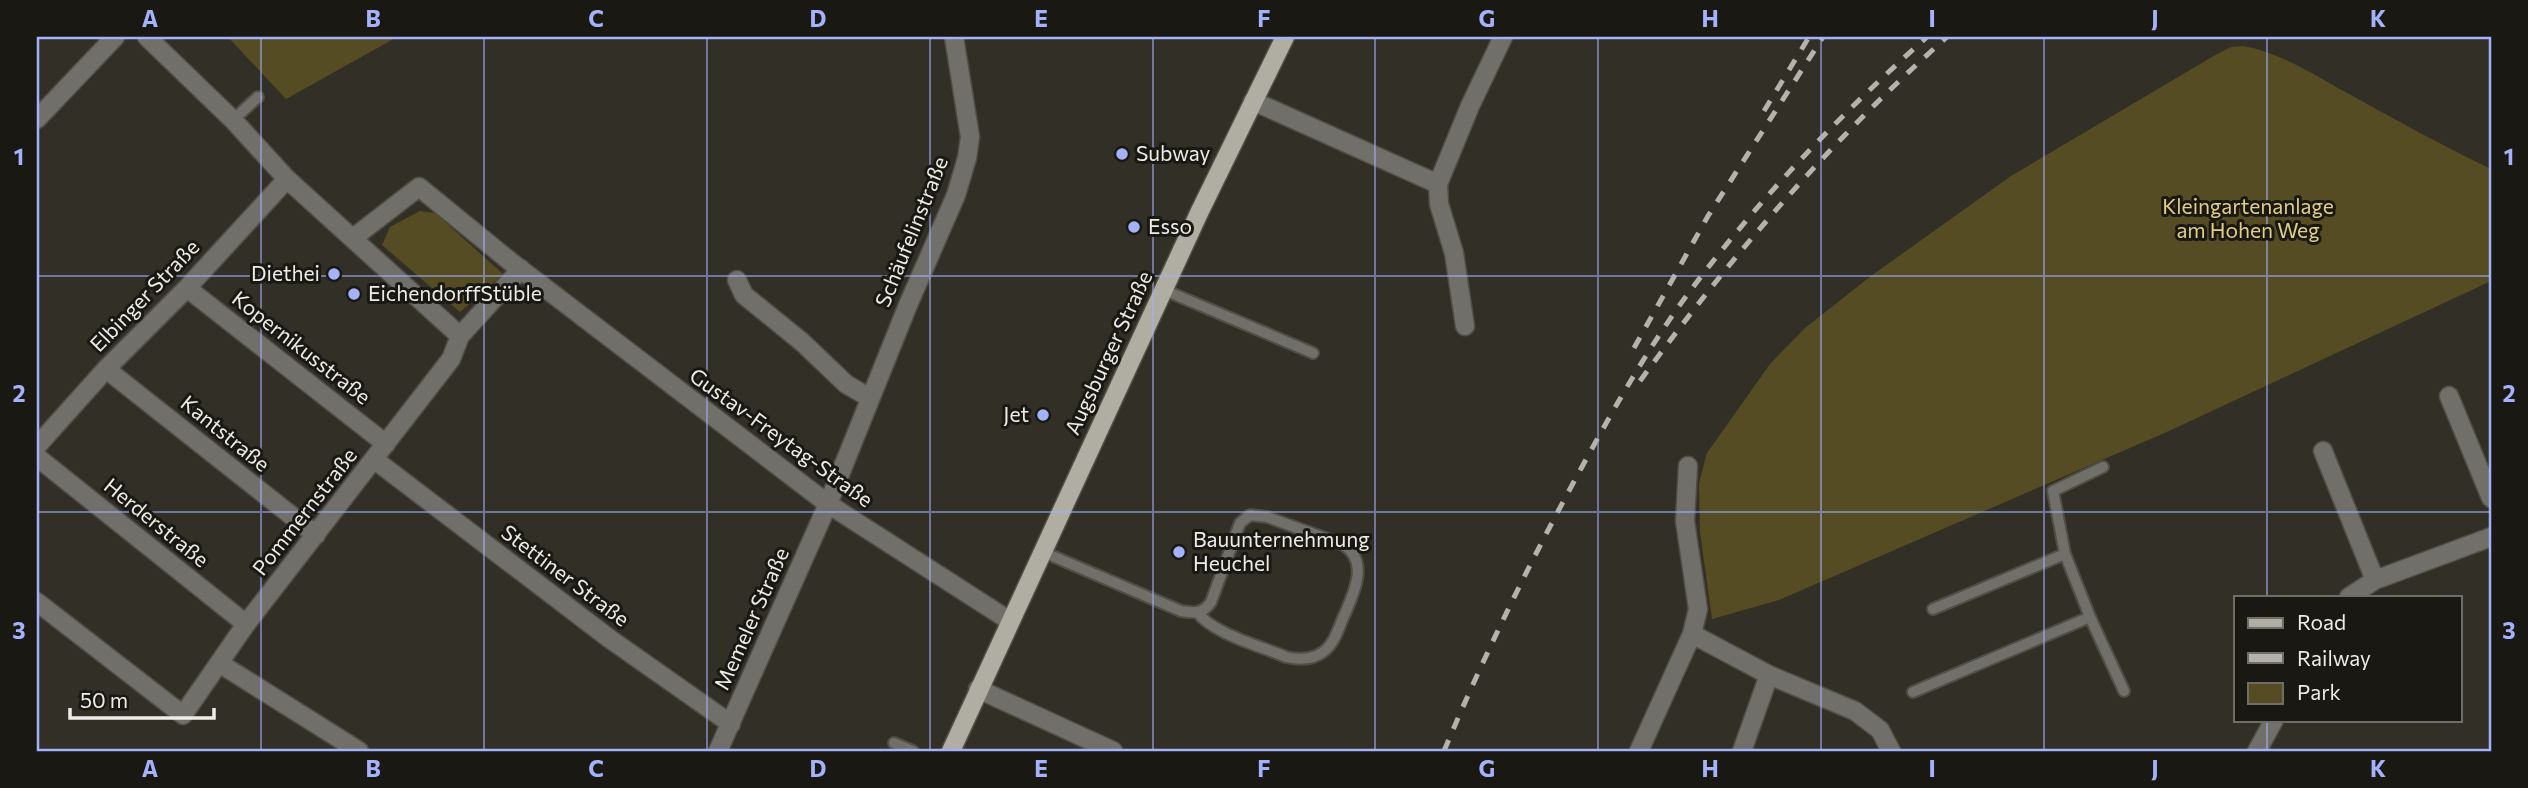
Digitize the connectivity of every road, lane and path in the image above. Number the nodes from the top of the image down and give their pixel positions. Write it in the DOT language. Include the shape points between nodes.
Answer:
graph roads {
  1 [pos="115,37"];
  2 [pos="148,37"];
  3 [pos="954,37"];
  4 [pos="1285,37"];
  5 [pos="1503,37"];
  6 [pos="258,97"];
  7 [pos="1253,101"];
  8 [pos="37,119"];
  9 [pos="233,120"];
  10 [pos="287,179"];
  11 [pos="1438,184"];
  12 [pos="353,238"];
  13 [pos="528,274"];
  14 [pos="737,280"];
  15 [pos="187,288"];
  16 [pos="1164,290"];
  17 [pos="1465,326"];
  18 [pos="460,336"];
  19 [pos="1313,352"];
  20 [pos="106,369"];
  21 [pos="2449,396"];
  22 [pos="870,398"];
  23 [pos="386,444"];
  24 [pos="37,446"];
  25 [pos="2323,451"];
  26 [pos="37,457"];
  27 [pos="375,460"];
  28 [pos="1688,466"];
  29 [pos="2103,467"];
  30 [pos="2491,499"];
  31 [pos="828,505"];
  32 [pos="316,536"];
  33 [pos="2491,537"];
  34 [pos="1043,552"];
  35 [pos="2065,554"];
  36 [pos="2375,580"];
  37 [pos="2351,596"];
  38 [pos="37,602"];
  39 [pos="1933,609"];
  40 [pos="1197,612"];
  41 [pos="2090,617"];
  42 [pos="1010,621"];
  43 [pos="246,624"];
  44 [pos="1692,634"];
  45 [pos="219,663"];
  46 [pos="1769,676"];
  47 [pos="978,689"];
  48 [pos="2124,691"];
  49 [pos="1913,692"];
  50 [pos="2273,722"];
  51 [pos="731,724"];
  52 [pos="894,743"];
  53 [pos="359,751"];
  54 [pos="718,751"];
  55 [pos="913,751"];
  56 [pos="951,751"];
  57 [pos="1113,751"];
  58 [pos="1639,751"];
  59 [pos="1742,751"];
  60 [pos="1891,751"];
  61 [pos="2257,751"];
  1 -- 8 [label="street"];
  2 -- 9 [label="street"];
  3 -- 22 [label="street, Schäufelinstraße" via="970,137 967,158 956,195"];
  4 -- 7 [label="main road, Augsburger Straße"];
  5 -- 11 [label="street"];
  6 -- 9 [label="lane"];
  7 -- 11 [label="street"];
  7 -- 16 [label="main road, Augsburger Straße"];
  9 -- 10 [label="street"];
  10 -- 12 [label="street"];
  10 -- 15 [label="street, Elbinger Straße"];
  11 -- 17 [label="street"];
  12 -- 13 [label="street, Gustav-Freytag-Straße" via="419,187"];
  12 -- 18 [label="street"];
  13 -- 18 [label="street, Pommernstraße"];
  13 -- 31 [label="street, Gustav-Freytag-Straße"];
  14 -- 22 [label="street" via="744,295 846,384"];
  15 -- 20 [label="street, Elbinger Straße"];
  15 -- 23 [label="street, Kopernikusstraße"];
  16 -- 19 [label="lane"];
  16 -- 34 [label="main road, Augsburger Straße"];
  18 -- 23 [label="street, Pommernstraße" via="451,359"];
  20 -- 24 [label="street, Elbinger Straße"];
  20 -- 32 [label="street, Kantstraße"];
  21 -- 30 [label="street"];
  22 -- 31 [label="street, Schäufelinstraße"];
  23 -- 27 [label="street, Pommernstraße"];
  25 -- 36 [label="street"];
  26 -- 43 [label="street, Herderstraße"];
  27 -- 32 [label="street, Pommernstraße"];
  27 -- 51 [label="street, Stettiner Straße" via="610,639"];
  28 -- 44 [label="street" via="1685,521 1698,609"];
  29 -- 35 [label="lane" via="2053,491"];
  31 -- 42 [label="street, Gustav-Freytag-Straße"];
  31 -- 51 [label="street, Memeler Straße"];
  32 -- 43 [label="street, Pommernstraße"];
  33 -- 36 [label="street"];
  34 -- 40 [label="lane" via="1181,611"];
  34 -- 42 [label="main road, Augsburger Straße"];
  35 -- 39 [label="lane"];
  35 -- 41 [label="lane"];
  36 -- 37 [label="street"];
  38 -- 45 [label="street, Pommernstraße" via="183,715"];
  40 -- 40 [label="lane" via="1216,628 1286,657 1316,656 1331,644 1350,603 1358,576 1356,559 1342,544 1250,515 1240,523 1210,602"];
  41 -- 48 [label="lane"];
  41 -- 49 [label="lane"];
  42 -- 47 [label="main road, Augsburger Straße"];
  43 -- 45 [label="street, Pommernstraße"];
  44 -- 46 [label="street"];
  44 -- 58 [label="street"];
  45 -- 53 [label="street"];
  46 -- 59 [label="street"];
  46 -- 60 [label="street" via="1856,710 1880,730"];
  47 -- 56 [label="main road, Augsburger Straße"];
  47 -- 57 [label="street"];
  50 -- 61 [label="street"];
  51 -- 54 [label="street, Memeler Straße"];
  52 -- 55 [label="lane"];
}
